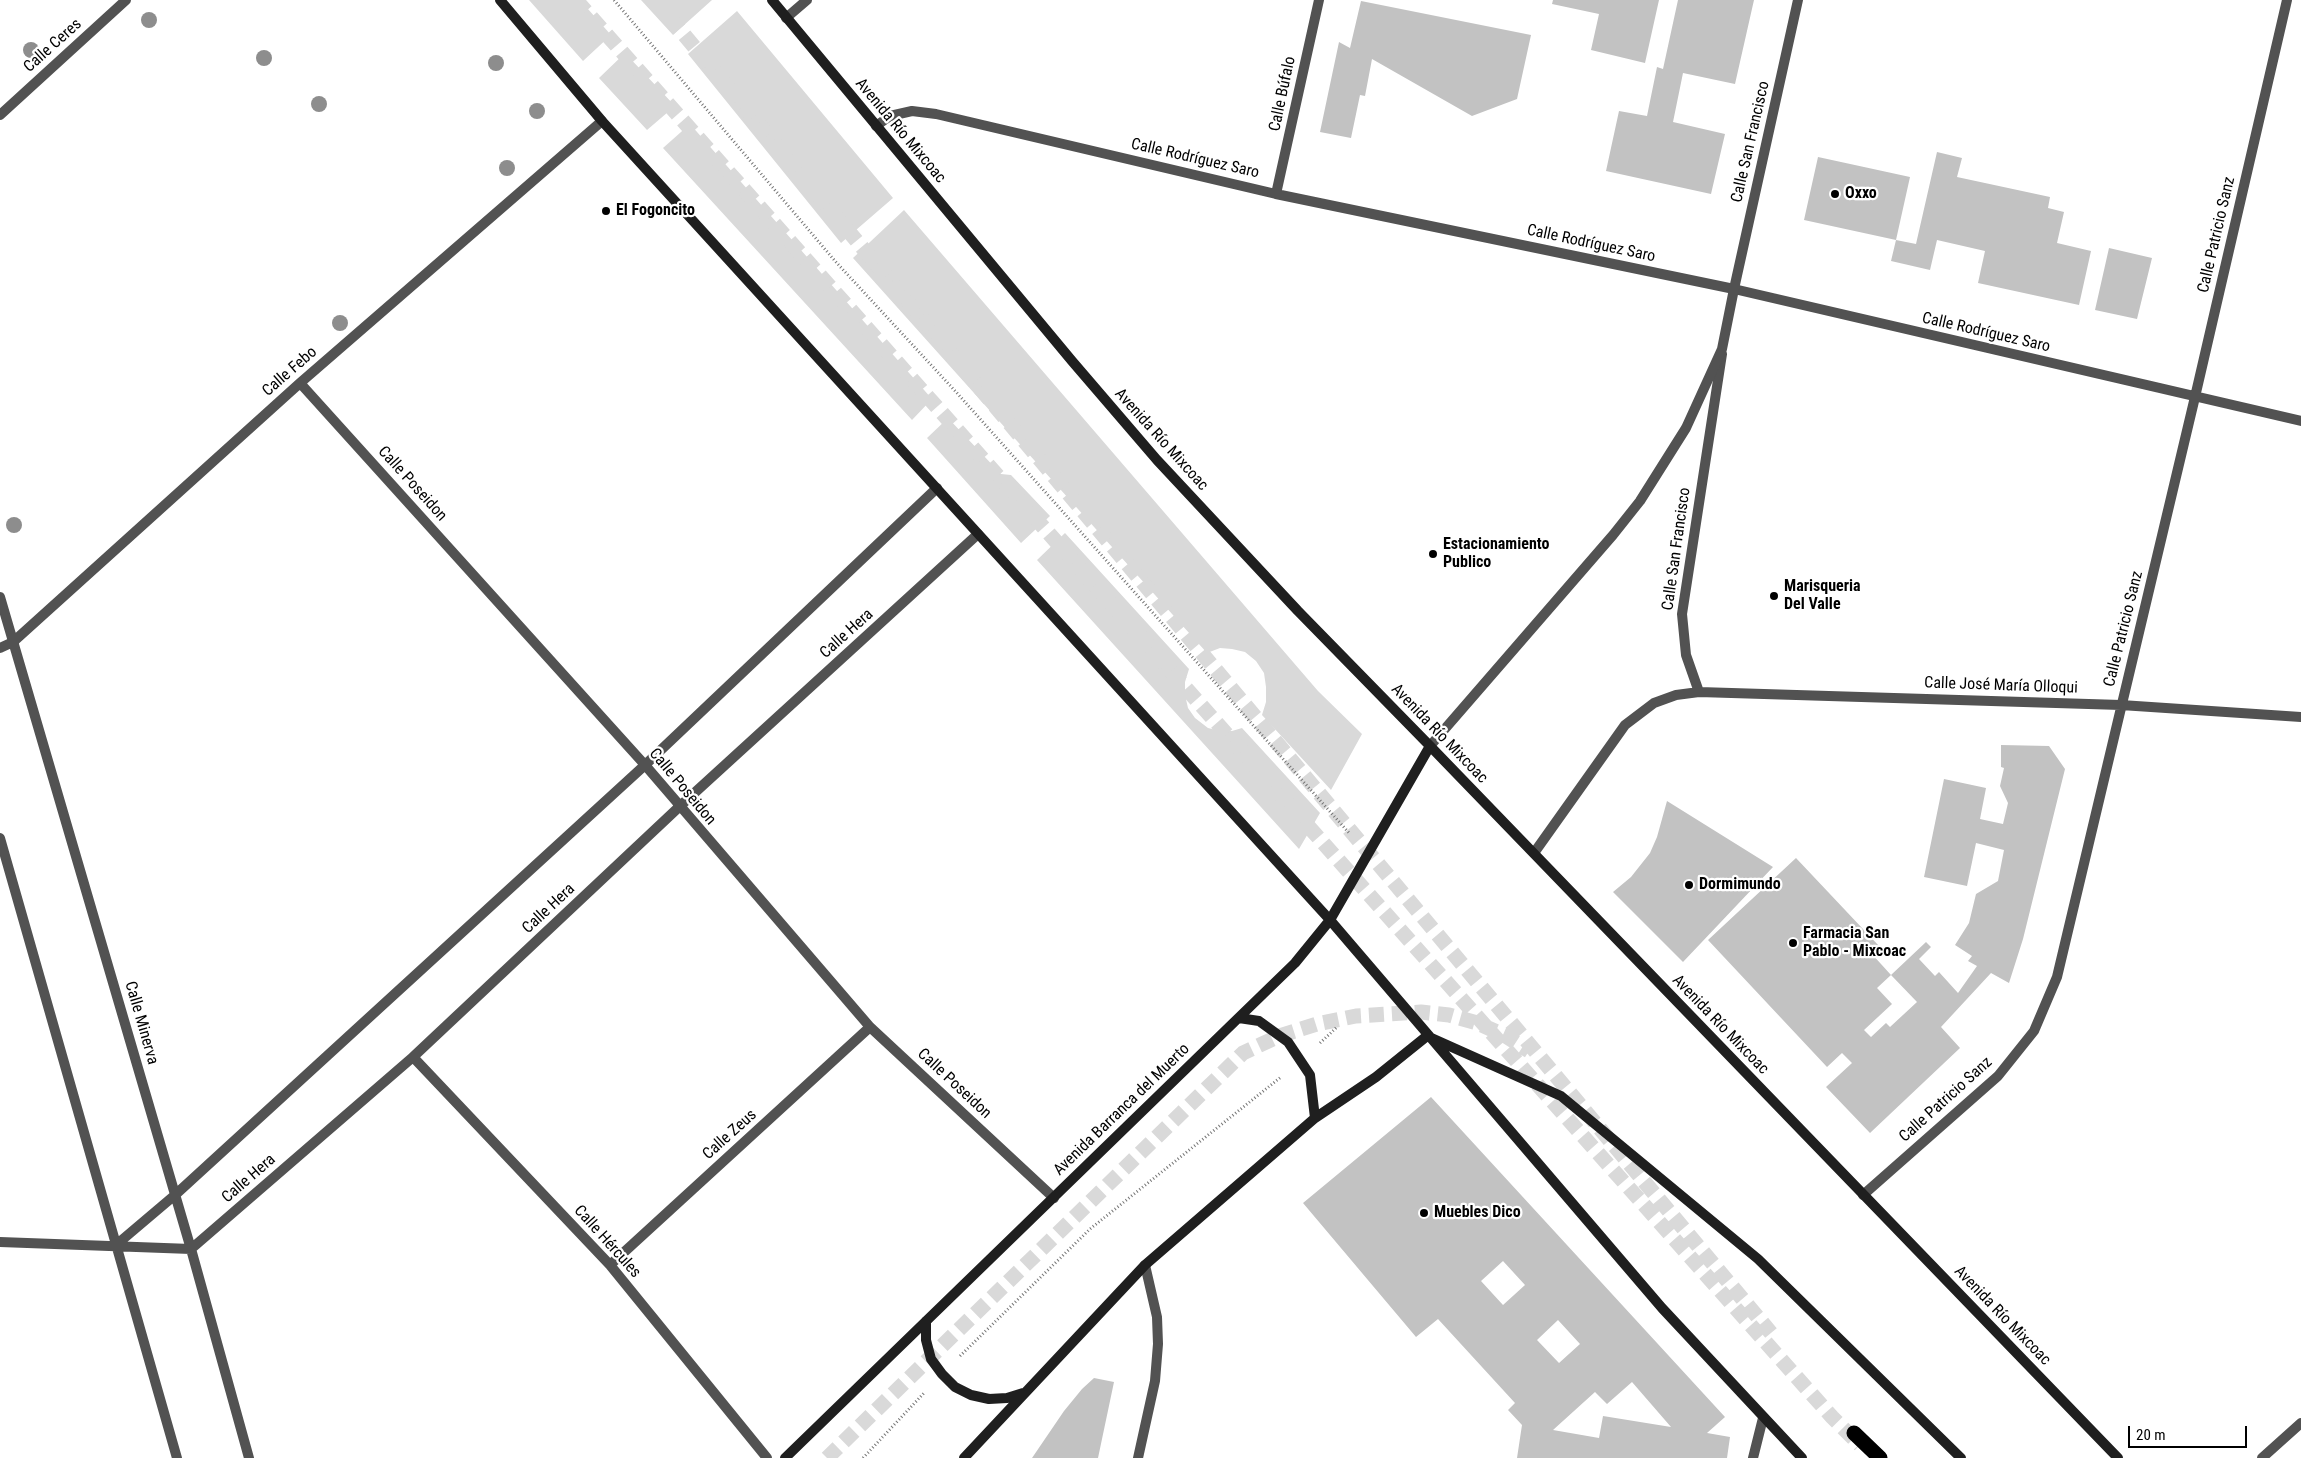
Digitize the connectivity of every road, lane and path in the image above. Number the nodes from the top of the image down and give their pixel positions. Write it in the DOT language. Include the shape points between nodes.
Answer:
graph roads {
  1 [pos="126,0"];
  2 [pos="500,0"];
  3 [pos="614,0"];
  4 [pos="772,0"];
  5 [pos="806,0"];
  6 [pos="1319,0"];
  7 [pos="1798,0"];
  8 [pos="2286,0"];
  9 [pos="786,18"];
  10 [pos="0,115"];
  11 [pos="602,121"];
  12 [pos="876,126"];
  13 [pos="1276,194"];
  14 [pos="1734,289"];
  15 [pos="1722,349"];
  16 [pos="300,383"];
  17 [pos="2195,397"];
  18 [pos="2301,421"];
  19 [pos="937,488"];
  20 [pos="978,534"];
  21 [pos="0,597"];
  22 [pos="13,642"];
  23 [pos="0,648"];
  24 [pos="1699,692"];
  25 [pos="2121,705"];
  26 [pos="2301,717"];
  27 [pos="1430,746"];
  28 [pos="645,765"];
  29 [pos="679,807"];
  30 [pos="0,838"];
  31 [pos="1367,853"];
  32 [pos="1534,853"];
  33 [pos="1330,920"];
  34 [pos="1239,1018"];
  35 [pos="870,1027"];
  36 [pos="1337,1027"];
  37 [pos="1427,1036"];
  38 [pos="414,1057"];
  39 [pos="1300,1061"];
  40 [pos="1315,1118"];
  41 [pos="176,1195"];
  42 [pos="1863,1195"];
  43 [pos="1054,1198"];
  44 [pos="0,1242"];
  45 [pos="116,1245"];
  46 [pos="191,1249"];
  47 [pos="610,1265"];
  48 [pos="1145,1265"];
  49 [pos="926,1321"];
  50 [pos="942,1374"];
  51 [pos="1024,1392"];
  52 [pos="1763,1418"];
  53 [pos="2301,1423"];
  54 [pos="1854,1433"];
  55 [pos="177,1458"];
  56 [pos="249,1458"];
  57 [pos="767,1458"];
  58 [pos="786,1458"];
  59 [pos="863,1458"];
  60 [pos="964,1458"];
  61 [pos="1138,1458"];
  62 [pos="1753,1458"];
  63 [pos="1802,1458"];
  64 [pos="1880,1458"];
  65 [pos="1961,1458"];
  66 [pos="2118,1458"];
  67 [pos="2262,1458"];
  1 -- 10 [label="street, Calle Ceres"];
  2 -- 11 [label="main road"];
  3 -- 31 [label="path" via="836,260"];
  4 -- 9 [label="main road, Avenida Río Mixcoac"];
  5 -- 9 [label="street"];
  6 -- 13 [label="street, Calle Búfalo"];
  7 -- 14 [label="street, Calle San Francisco"];
  8 -- 17 [label="street, Calle Patricio Sanz"];
  9 -- 12 [label="main road, Avenida Río Mixcoac"];
  11 -- 16 [label="street, Calle Febo"];
  11 -- 19 [label="main road"];
  12 -- 13 [label="street, Calle Rodríguez Saro" via="890,116 912,110"];
  12 -- 27 [label="main road, Avenida Río Mixcoac" via="1157,460 1298,612"];
  13 -- 14 [label="street, Calle Rodríguez Saro"];
  14 -- 15 [label="street, Calle San Francisco"];
  14 -- 17 [label="street, Calle Rodríguez Saro"];
  15 -- 24 [label="street, Calle San Francisco" via="1682,614 1686,655"];
  15 -- 27 [label="street, Calle San Francisco" via="1686,428 1640,501"];
  16 -- 22 [label="street, Calle Febo"];
  16 -- 28 [label="street, Calle Poseidon"];
  17 -- 18 [label="street, Calle Rodríguez Saro"];
  17 -- 25 [label="street, Calle Patricio Sanz"];
  19 -- 20 [label="main road"];
  19 -- 28 [label="street"];
  20 -- 29 [label="street, Calle Hera"];
  20 -- 33 [label="main road"];
  21 -- 22 [label="street, Calle Minerva"];
  22 -- 23 [label="street, Calle Febo"];
  22 -- 41 [label="street, Calle Minerva"];
  24 -- 25 [label="street, Calle José María Olloqui"];
  24 -- 32 [label="street" via="1654,702 1625,725"];
  25 -- 26 [label="street, Calle José María Olloqui"];
  25 -- 42 [label="street, Calle Patricio Sanz" via="2057,977 2034,1031 1998,1076"];
  27 -- 31 [label="main road, Avenida Barranca del Muerto"];
  27 -- 32 [label="main road, Avenida Río Mixcoac"];
  28 -- 29 [label="street, Calle Poseidon"];
  28 -- 41 [label="street"];
  29 -- 35 [label="street, Calle Poseidon"];
  29 -- 38 [label="street, Calle Hera"];
  30 -- 45 [label="street"];
  31 -- 33 [label="main road, Avenida Barranca del Muerto"];
  32 -- 42 [label="main road, Avenida Río Mixcoac"];
  33 -- 34 [label="main road, Avenida Barranca del Muerto" via="1295,963"];
  33 -- 37 [label="main road"];
  34 -- 39 [label="main road" via="1259,1021 1288,1042"];
  34 -- 43 [label="main road, Avenida Barranca del Muerto"];
  35 -- 43 [label="street, Calle Poseidon"];
  35 -- 47 [label="street, Calle Zeus"];
  36 -- 39 [label="path"];
  37 -- 40 [label="main road" via="1376,1077"];
  37 -- 52 [label="main road" via="1662,1308"];
  37 -- 65 [label="main road" via="1561,1096 1758,1259"];
  38 -- 46 [label="street, Calle Hera"];
  38 -- 47 [label="street, Calle Hércules"];
  39 -- 40 [label="main road" via="1310,1075"];
  39 -- 50 [label="path" via="1090,1229"];
  40 -- 48 [label="main road"];
  41 -- 45 [label="street"];
  41 -- 46 [label="street, Calle Minerva"];
  42 -- 66 [label="main road, Avenida Río Mixcoac"];
  43 -- 49 [label="main road, Avenida Barranca del Muerto"];
  44 -- 45 [label="street"];
  45 -- 46 [label="street"];
  45 -- 55 [label="street"];
  46 -- 56 [label="street, Calle Minerva"];
  47 -- 57 [label="street, Calle Hércules"];
  48 -- 51 [label="main road"];
  48 -- 61 [label="street" via="1155,1308 1158,1344 1155,1381"];
  49 -- 50 [label="main road" via="931,1359"];
  49 -- 58 [label="main road, Avenida Barranca del Muerto"];
  50 -- 51 [label="main road" via="955,1387 989,1399 1007,1398"];
  50 -- 59 [label="path"];
  51 -- 60 [label="main road"];
  52 -- 62 [label="street"];
  52 -- 63 [label="main road"];
  53 -- 67 [label="street"];
  54 -- 64 [label="highway"];
}
